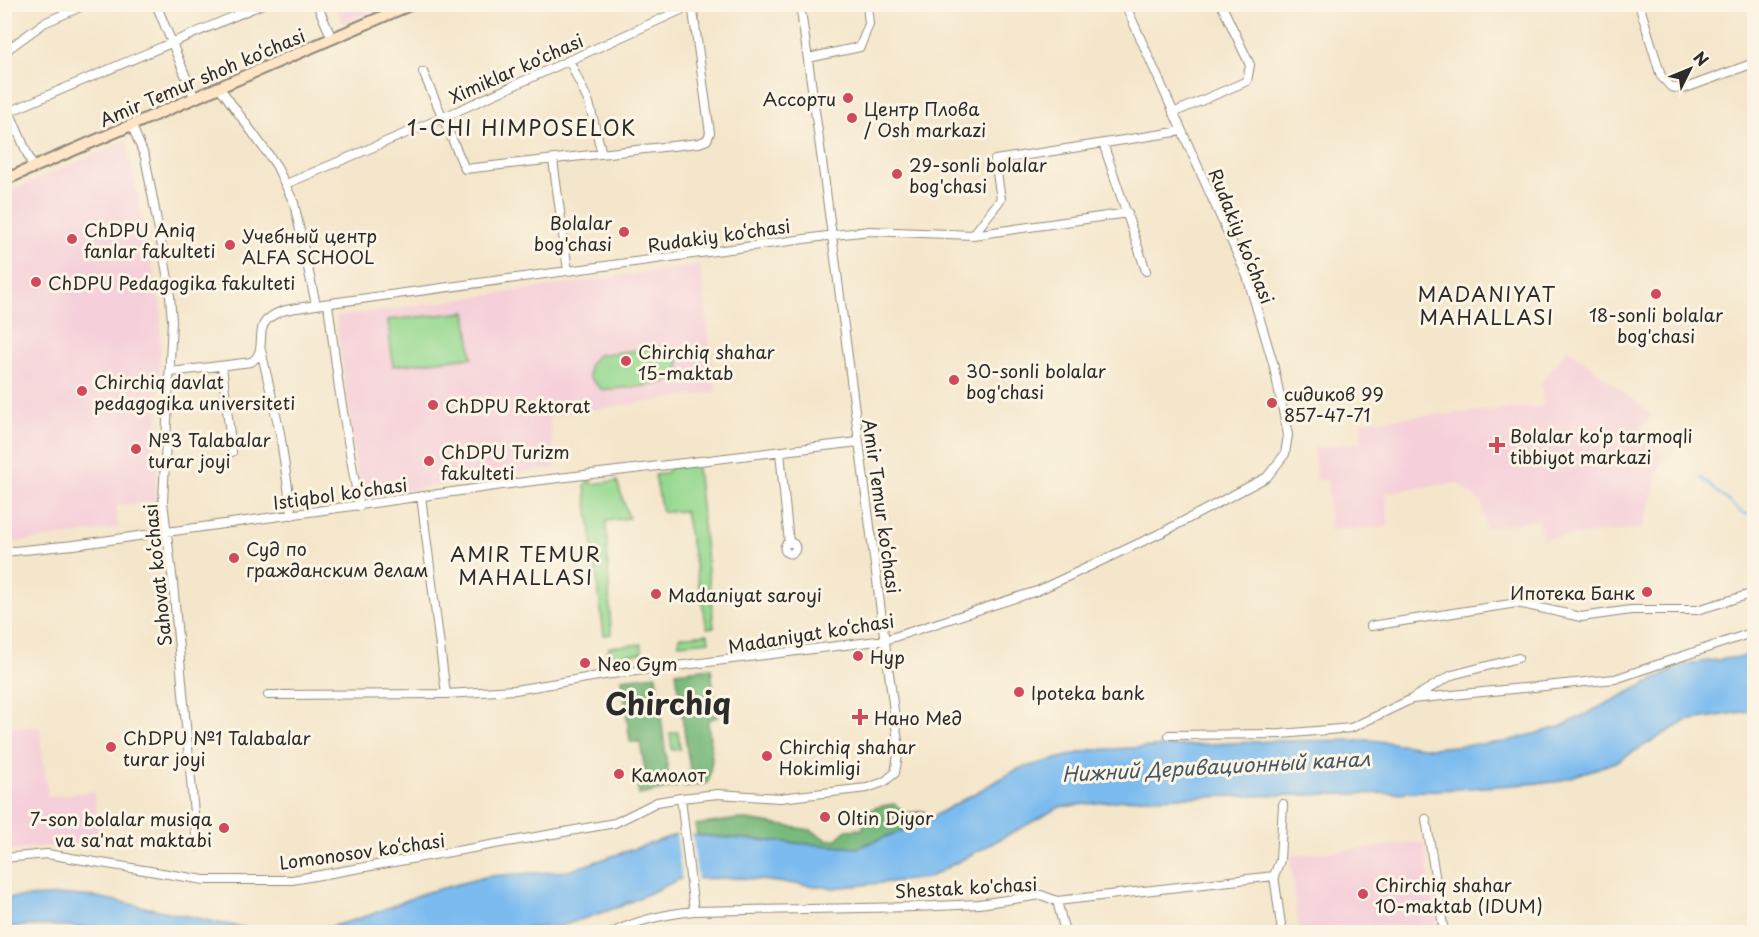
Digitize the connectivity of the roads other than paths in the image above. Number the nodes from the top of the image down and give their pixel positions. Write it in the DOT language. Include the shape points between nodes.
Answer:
graph roads {
  1 [pos="87,4"];
  2 [pos="156,4"];
  3 [pos="263,4"];
  4 [pos="317,4"];
  5 [pos="412,4"];
  6 [pos="800,4"];
  7 [pos="867,4"];
  8 [pos="1125,4"];
  9 [pos="1639,4"];
  10 [pos="692,5"];
  11 [pos="1222,6"];
  12 [pos="332,39"];
  13 [pos="171,42"];
  14 [pos="4,52"];
  15 [pos="808,58"];
  16 [pos="569,60"];
  17 [pos="1755,63"];
  18 [pos="423,72"];
  19 [pos="220,87"];
  20 [pos="4,99"];
  21 [pos="195,99"];
  22 [pos="7,113"];
  23 [pos="1173,113"];
  24 [pos="444,117"];
  25 [pos="132,126"];
  26 [pos="1182,131"];
  27 [pos="1103,143"];
  28 [pos="602,154"];
  29 [pos="553,160"];
  30 [pos="33,168"];
  31 [pos="4,180"];
  32 [pos="286,184"];
  33 [pos="1128,213"];
  34 [pos="834,235"];
  35 [pos="973,235"];
  36 [pos="568,271"];
  37 [pos="1146,271"];
  38 [pos="328,303"];
  39 [pos="316,305"];
  40 [pos="261,349"];
  41 [pos="222,366"];
  42 [pos="171,372"];
  43 [pos="1288,424"];
  44 [pos="858,442"];
  45 [pos="232,452"];
  46 [pos="780,452"];
  47 [pos="421,496"];
  48 [pos="360,506"];
  49 [pos="292,515"];
  50 [pos="165,531"];
  51 [pos="789,543"];
  52 [pos="4,552"];
  53 [pos="1753,593"];
  54 [pos="1755,606"];
  55 [pos="1371,626"];
  56 [pos="1755,632"];
  57 [pos="885,640"];
  58 [pos="1518,658"];
  59 [pos="446,694"];
  60 [pos="268,695"];
  61 [pos="1412,699"];
  62 [pos="1169,735"];
  63 [pos="681,798"];
  64 [pos="1283,804"];
  65 [pos="1426,819"];
  66 [pos="197,846"];
  67 [pos="4,858"];
  68 [pos="1274,876"];
  69 [pos="1057,901"];
  70 [pos="694,911"];
  71 [pos="614,933"];
  72 [pos="1065,933"];
  73 [pos="1282,933"];
  74 [pos="1444,933"];
  1 -- 14 [label="street" via="35,28"];
  2 -- 13 [label="street"];
  3 -- 13 [label="street"];
  4 -- 12 [label="street"];
  5 -- 12 [label="main road, Amir Temur shoh ko‘chasi"];
  6 -- 15 [label="street, Amir Temur ko‘chasi"];
  7 -- 15 [label="street" via="869,24 860,47"];
  8 -- 23 [label="street, Rudakiy ko‘chasi"];
  9 -- 17 [label="street" via="1661,76 1671,87 1683,89"];
  10 -- 16 [label="street, Ximiklar ko‘chasi"];
  10 -- 28 [label="street" via="710,133 707,140"];
  11 -- 23 [label="street" via="1251,74 1247,81"];
  12 -- 19 [label="main road, Amir Temur shoh ko‘chasi"];
  13 -- 21 [label="street"];
  13 -- 22 [label="street"];
  15 -- 34 [label="street, Amir Temur ko‘chasi"];
  16 -- 24 [label="street, Ximiklar ko‘chasi"];
  16 -- 28 [label="street" via="589,103"];
  18 -- 24 [label="street"];
  19 -- 21 [label="main road, Amir Temur shoh ko‘chasi"];
  19 -- 32 [label="street"];
  20 -- 22 [label="street"];
  21 -- 25 [label="main road, Amir Temur shoh ko‘chasi"];
  22 -- 30 [label="street"];
  23 -- 26 [label="street, Rudakiy ko‘chasi"];
  24 -- 29 [label="street" via="465,169"];
  24 -- 32 [label="street, Ximiklar ko‘chasi"];
  25 -- 30 [label="main road, Amir Temur shoh ko‘chasi"];
  25 -- 42 [label="street, Sahovat ko‘chasi" via="145,157 169,285"];
  26 -- 27 [label="street"];
  26 -- 43 [label="street, Rudakiy ko‘chasi" via="1246,276"];
  27 -- 33 [label="street"];
  27 -- 35 [label="street" via="995,160 1000,199"];
  28 -- 29 [label="street"];
  29 -- 36 [label="street"];
  30 -- 31 [label="main road, Amir Temur shoh ko‘chasi"];
  32 -- 39 [label="street" via="294,203"];
  33 -- 35 [label="street, Rudakiy ko‘chasi"];
  33 -- 37 [label="street"];
  34 -- 35 [label="street, Rudakiy ko‘chasi" via="870,231"];
  34 -- 36 [label="street, Rudakiy ko‘chasi"];
  34 -- 44 [label="street, Amir Temur ko‘chasi"];
  36 -- 38 [label="street, Rudakiy ko‘chasi"];
  38 -- 39 [label="street, Rudakiy ko‘chasi"];
  38 -- 48 [label="street"];
  39 -- 40 [label="street, Rudakiy ko‘chasi" via="279,312 267,319"];
  40 -- 41 [label="street" via="251,362"];
  40 -- 49 [label="street" via="280,433"];
  41 -- 42 [label="street"];
  41 -- 45 [label="street"];
  42 -- 50 [label="street, Sahovat ko‘chasi" via="163,502"];
  43 -- 57 [label="street, Madaniyat ko‘chasi" via="1288,445 1280,464 1267,477 1037,591"];
  44 -- 46 [label="street, Istiqbol ko‘chasi"];
  44 -- 57 [label="street, Amir Temur ko‘chasi"];
  46 -- 47 [label="street, Istiqbol ko‘chasi"];
  46 -- 51 [label="street"];
  47 -- 48 [label="street, Istiqbol ko‘chasi"];
  47 -- 59 [label="street"];
  48 -- 49 [label="street, Istiqbol ko‘chasi"];
  49 -- 50 [label="street, Istiqbol ko‘chasi"];
  50 -- 52 [label="street, Istiqbol ko‘chasi"];
  50 -- 66 [label="street, Sahovat ko‘chasi"];
  53 -- 54 [label="street"];
  53 -- 55 [label="street" via="1697,610 1631,610 1581,617 1517,603"];
  56 -- 61 [label="street" via="1615,679"];
  57 -- 59 [label="street, Madaniyat ko‘chasi" via="515,690"];
  57 -- 63 [label="street, Amir Temur ko‘chasi" via="899,749 895,773 890,778 867,788 780,798 718,794"];
  58 -- 61 [label="street" via="1452,675"];
  59 -- 60 [label="street, Madaniyat ko‘chasi"];
  61 -- 62 [label="street" via="1351,728 1281,734"];
  63 -- 67 [label="street, Lomonosov ko‘chasi" via="657,802 615,823 292,880 204,880 47,854"];
  63 -- 70 [label="street"];
  64 -- 68 [label="street" via="1280,860"];
  65 -- 74 [label="street"];
  68 -- 69 [label="street, Shestak ko'chasi"];
  68 -- 73 [label="street"];
  69 -- 70 [label="street, Shestak ko'chasi" via="1041,895 979,904 915,907"];
  69 -- 72 [label="street"];
  70 -- 71 [label="street, Shestak ko'chasi" via="661,915"];
}
